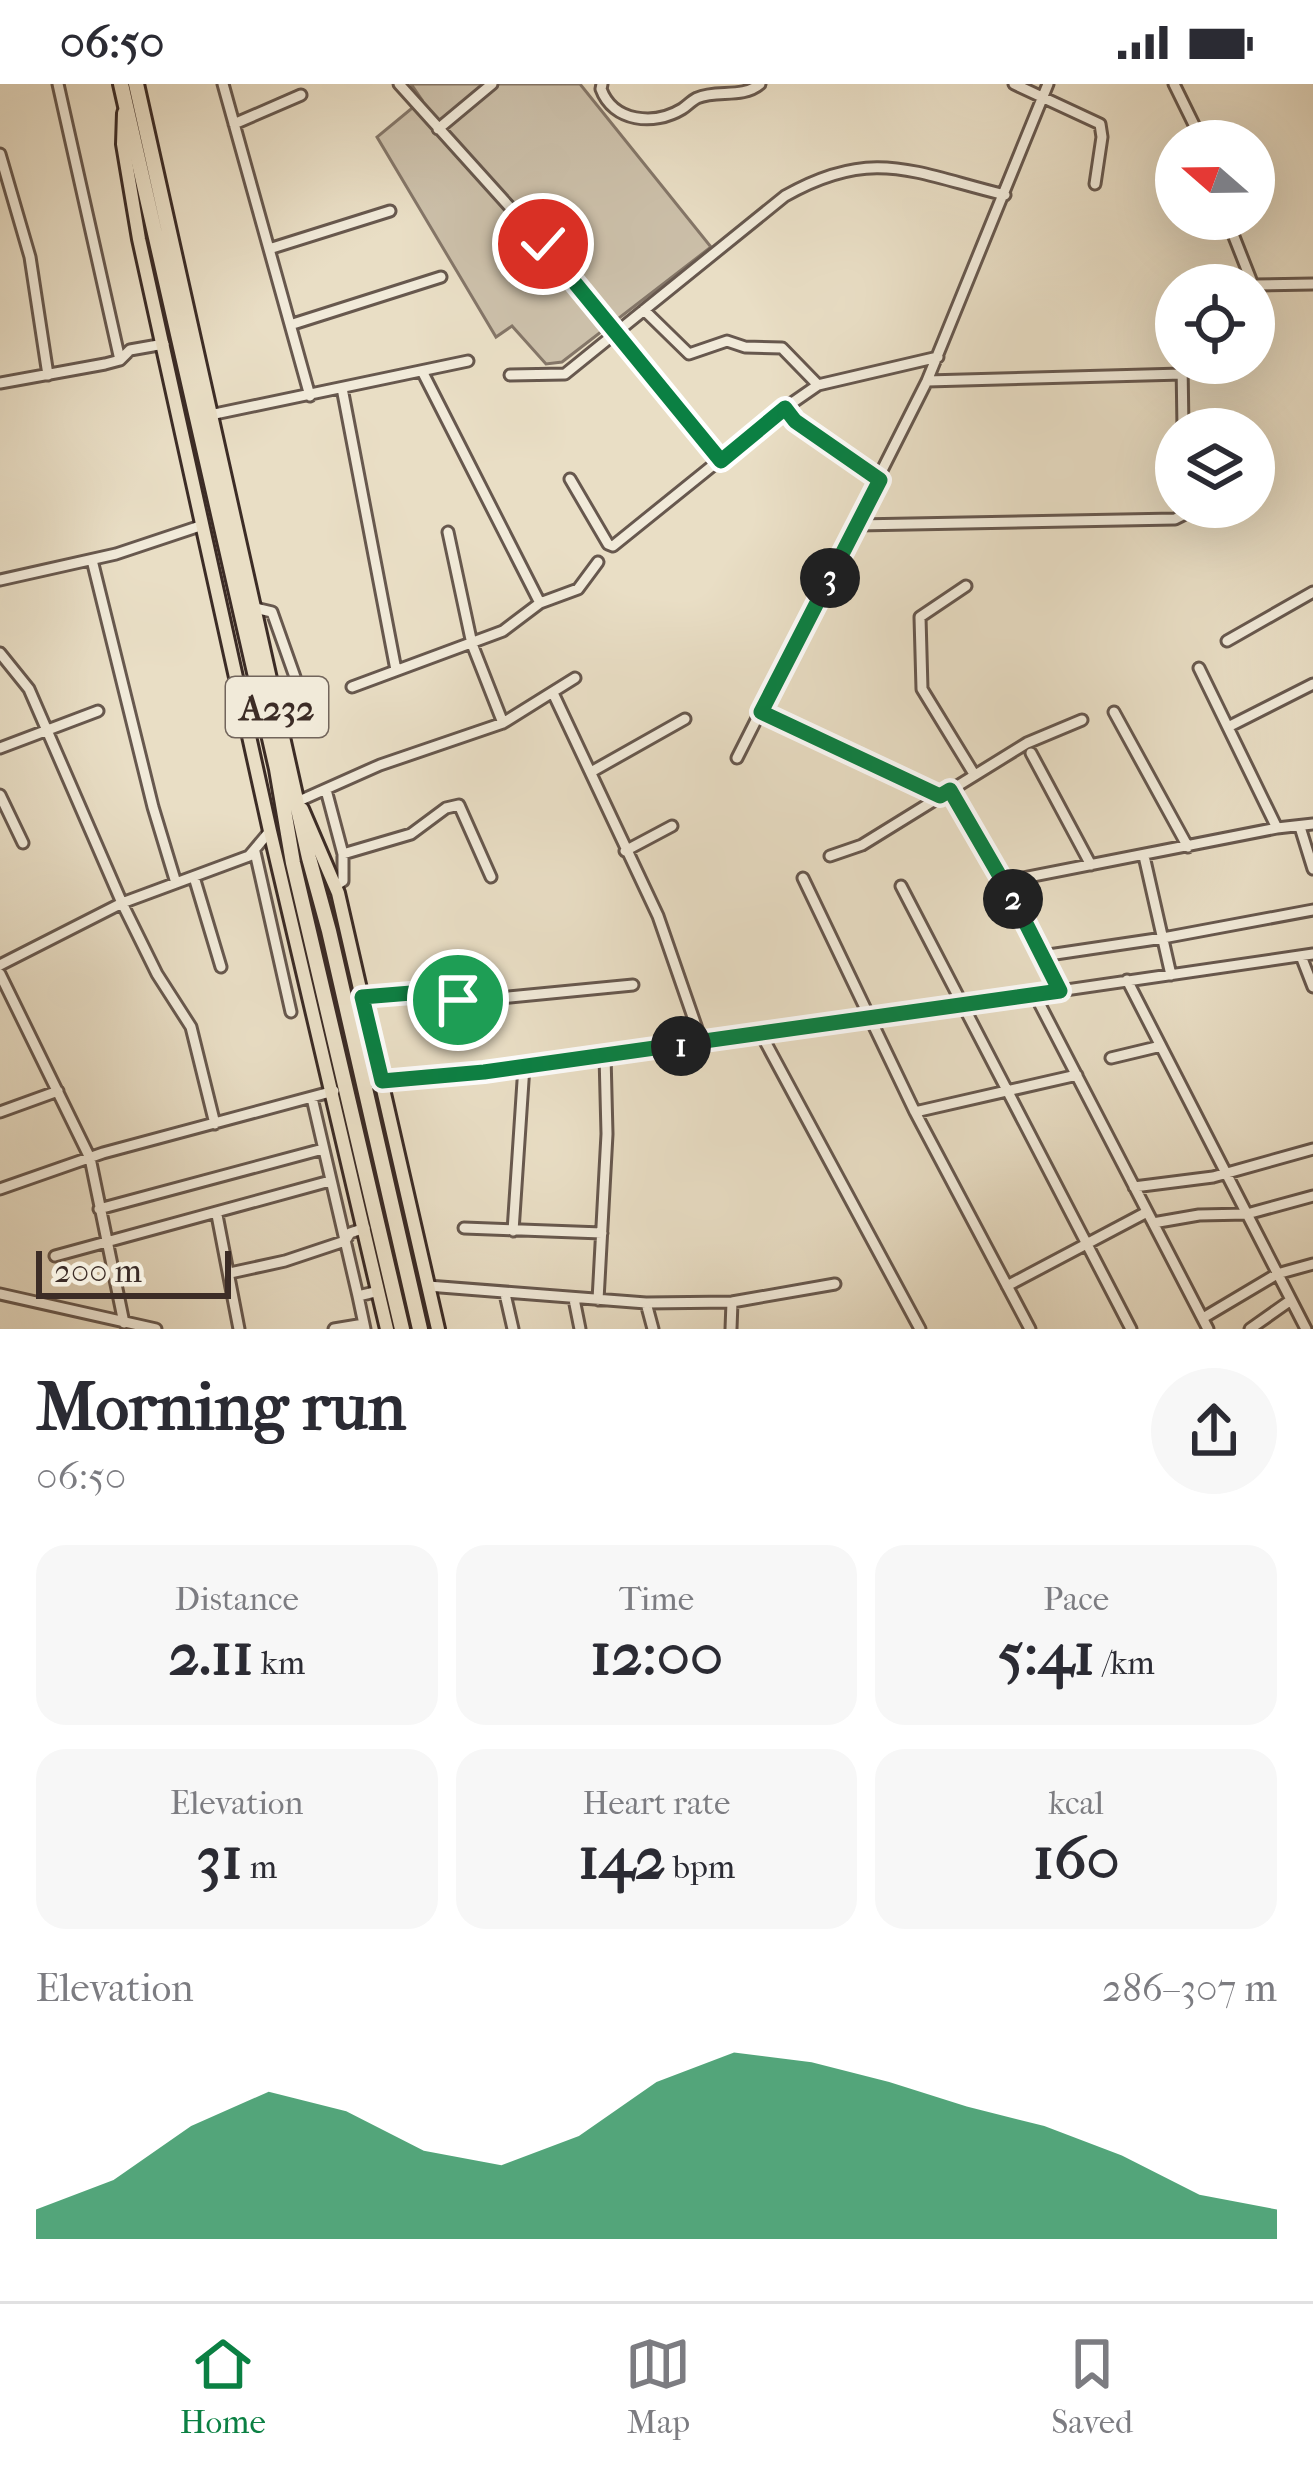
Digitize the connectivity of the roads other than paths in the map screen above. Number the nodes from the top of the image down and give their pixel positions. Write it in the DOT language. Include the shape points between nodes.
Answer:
graph roads {
  1 [pos="58,84"];
  2 [pos="136,84"];
  3 [pos="223,84"];
  4 [pos="416,84"];
  5 [pos="492,84"];
  6 [pos="602,84"];
  7 [pos="760,84"];
  8 [pos="1013,84"];
  9 [pos="1048,84"];
  10 [pos="1174,84"];
  11 [pos="403,88"];
  12 [pos="123,92"];
  13 [pos="301,95"];
  14 [pos="1043,97"];
  15 [pos="1192,120"];
  16 [pos="234,124"];
  17 [pos="437,129"];
  18 [pos="0,154"];
  19 [pos="1095,184"];
  20 [pos="1005,195"];
  21 [pos="390,211"];
  22 [pos="269,249"];
  23 [pos="441,277"];
  24 [pos="1313,284"];
  25 [pos="1275,285"];
  26 [pos="644,310"];
  27 [pos="293,324"];
  28 [pos="616,333"];
  29 [pos="164,344"];
  30 [pos="938,357"];
  31 [pos="120,360"];
  32 [pos="468,361"];
  33 [pos="1155,370"];
  34 [pos="422,371"];
  35 [pos="510,374"];
  36 [pos="48,375"];
  37 [pos="927,381"];
  38 [pos="0,383"];
  39 [pos="818,385"];
  40 [pos="342,388"];
  41 [pos="310,396"];
  42 [pos="785,408"];
  43 [pos="210,416"];
  44 [pos="721,461"];
  45 [pos="569,479"];
  46 [pos="880,480"];
  47 [pos="1155,519"];
  48 [pos="205,524"];
  49 [pos="857,525"];
  50 [pos="448,532"];
  51 [pos="92,560"];
  52 [pos="598,562"];
  53 [pos="0,580"];
  54 [pos="966,586"];
  55 [pos="1313,592"];
  56 [pos="539,603"];
  57 [pos="255,608"];
  58 [pos="1227,641"];
  59 [pos="472,644"];
  60 [pos="0,653"];
  61 [pos="1199,668"];
  62 [pos="395,670"];
  63 [pos="295,677"];
  64 [pos="575,678"];
  65 [pos="1313,684"];
  66 [pos="352,687"];
  67 [pos="553,693"];
  68 [pos="98,711"];
  69 [pos="761,712"];
  70 [pos="1114,712"];
  71 [pos="685,719"];
  72 [pos="1082,720"];
  73 [pos="503,723"];
  74 [pos="1229,726"];
  75 [pos="46,732"];
  76 [pos="0,748"];
  77 [pos="1031,753"];
  78 [pos="737,758"];
  79 [pos="591,772"];
  80 [pos="974,774"];
  81 [pos="326,790"];
  82 [pos="945,793"];
  83 [pos="0,795"];
  84 [pos="298,801"];
  85 [pos="1313,824"];
  86 [pos="672,826"];
  87 [pos="1300,827"];
  88 [pos="1277,828"];
  89 [pos="270,831"];
  90 [pos="23,843"];
  91 [pos="1188,847"];
  92 [pos="626,850"];
  93 [pos="255,852"];
  94 [pos="344,854"];
  95 [pos="830,856"];
  96 [pos="1144,856"];
  97 [pos="1091,865"];
  98 [pos="1313,869"];
  99 [pos="491,877"];
  100 [pos="194,878"];
  101 [pos="803,878"];
  102 [pos="1003,882"];
  103 [pos="176,883"];
  104 [pos="335,886"];
  105 [pos="901,886"];
  106 [pos="122,903"];
  107 [pos="1313,910"];
  108 [pos="1163,938"];
  109 [pos="1307,955"];
  110 [pos="1042,956"];
  111 [pos="221,967"];
  112 [pos="0,969"];
  113 [pos="1171,975"];
  114 [pos="1127,980"];
  115 [pos="633,985"];
  116 [pos="1313,987"];
  117 [pos="1060,991"];
  118 [pos="1035,995"];
  119 [pos="362,997"];
  120 [pos="962,1004"];
  121 [pos="291,1012"];
  122 [pos="872,1017"];
  123 [pos="761,1034"];
  124 [pos="703,1043"];
  125 [pos="1161,1046"];
  126 [pos="605,1055"];
  127 [pos="1111,1058"];
  128 [pos="524,1066"];
  129 [pos="1077,1075"];
  130 [pos="382,1081"];
  131 [pos="58,1091"];
  132 [pos="334,1091"];
  133 [pos="1007,1092"];
  134 [pos="312,1098"];
  135 [pos="0,1112"];
  136 [pos="915,1112"];
  137 [pos="215,1124"];
  138 [pos="322,1149"];
  139 [pos="1313,1149"];
  140 [pos="90,1157"];
  141 [pos="1226,1173"];
  142 [pos="330,1181"];
  143 [pos="355,1184"];
  144 [pos="1134,1187"];
  145 [pos="0,1189"];
  146 [pos="1313,1196"];
  147 [pos="373,1201"];
  148 [pos="100,1209"];
  149 [pos="1246,1214"];
  150 [pos="217,1215"];
  151 [pos="1150,1218"];
  152 [pos="364,1228"];
  153 [pos="464,1228"];
  154 [pos="513,1231"];
  155 [pos="602,1234"];
  156 [pos="345,1241"];
  157 [pos="1085,1242"];
  158 [pos="105,1243"];
  159 [pos="55,1256"];
  160 [pos="1313,1264"];
  161 [pos="230,1273"];
  162 [pos="1277,1274"];
  163 [pos="835,1284"];
  164 [pos="428,1286"];
  165 [pos="1007,1286"];
  166 [pos="379,1291"];
  167 [pos="0,1294"];
  168 [pos="505,1294"];
  169 [pos="358,1296"];
  170 [pos="574,1299"];
  171 [pos="598,1300"];
  172 [pos="1291,1300"];
  173 [pos="732,1302"];
  174 [pos="646,1303"];
  175 [pos="1202,1318"];
  176 [pos="124,1323"];
  177 [pos="365,1327"];
  178 [pos="157,1329"];
  179 [pos="239,1329"];
  180 [pos="334,1329"];
  181 [pos="387,1329"];
  182 [pos="402,1329"];
  183 [pos="420,1329"];
  184 [pos="438,1329"];
  185 [pos="513,1329"];
  186 [pos="580,1329"];
  187 [pos="653,1329"];
  188 [pos="731,1329"];
  189 [pos="920,1329"];
  190 [pos="1030,1329"];
  191 [pos="1131,1329"];
  192 [pos="1208,1329"];
  193 [pos="1250,1329"];
  194 [pos="1306,1329"];
  1 -- 31 [label="street"];
  2 -- 43 [label="highway, A232"];
  3 -- 16 [label="street"];
  4 -- 11 [label="street"];
  5 -- 17 [label="street"];
  6 -- 7 [label="street" via="608,104 639,119"];
  8 -- 14 [label="street"];
  9 -- 14 [label="street"];
  10 -- 15 [label="street"];
  11 -- 17 [label="street"];
  12 -- 29 [label="main road" via="128,176"];
  12 -- 147 [label="highway, A232"];
  13 -- 16 [label="street"];
  14 -- 19 [label="street" via="1100,124"];
  14 -- 20 [label="street"];
  16 -- 22 [label="street"];
  17 -- 28 [label="street"];
  18 -- 36 [label="street" via="30,257"];
  20 -- 26 [label="street" via="884,165 822,176 785,196"];
  20 -- 30 [label="street"];
  21 -- 22 [label="street"];
  22 -- 27 [label="street"];
  23 -- 27 [label="street"];
  24 -- 25 [label="street"];
  26 -- 28 [label="street"];
  26 -- 39 [label="street" via="688,354 727,340 782,348"];
  27 -- 41 [label="street"];
  28 -- 35 [label="street" via="565,374"];
  28 -- 44 [label="street"];
  29 -- 31 [label="street"];
  29 -- 48 [label="main road"];
  30 -- 37 [label="street"];
  30 -- 39 [label="street"];
  31 -- 36 [label="street"];
  32 -- 34 [label="street"];
  33 -- 37 [label="street"];
  34 -- 40 [label="street"];
  34 -- 56 [label="street"];
  36 -- 38 [label="street"];
  37 -- 46 [label="street"];
  39 -- 42 [label="street"];
  40 -- 41 [label="street"];
  40 -- 62 [label="street"];
  41 -- 43 [label="street"];
  42 -- 44 [label="street"];
  42 -- 46 [label="street"];
  43 -- 57 [label="highway, A232"];
  44 -- 45 [label="street" via="613,546"];
  46 -- 49 [label="street"];
  47 -- 49 [label="street"];
  48 -- 51 [label="street"];
  48 -- 89 [label="main road"];
  49 -- 69 [label="street"];
  50 -- 59 [label="street"];
  51 -- 53 [label="street"];
  51 -- 103 [label="street"];
  52 -- 56 [label="street" via="578,590"];
  54 -- 80 [label="street" via="920,617 919,679"];
  55 -- 58 [label="street"];
  56 -- 59 [label="street"];
  57 -- 63 [label="street" via="272,612"];
  57 -- 84 [label="highway, A232"];
  59 -- 62 [label="street"];
  59 -- 73 [label="street"];
  60 -- 75 [label="street" via="22,676"];
  61 -- 74 [label="street"];
  62 -- 66 [label="street"];
  64 -- 67 [label="street"];
  65 -- 74 [label="street"];
  67 -- 73 [label="street"];
  67 -- 79 [label="street"];
  68 -- 75 [label="street"];
  69 -- 78 [label="street"];
  69 -- 82 [label="street"];
  70 -- 91 [label="street"];
  71 -- 79 [label="street"];
  72 -- 80 [label="street"];
  73 -- 81 [label="street"];
  74 -- 88 [label="street"];
  75 -- 76 [label="street"];
  75 -- 106 [label="street"];
  77 -- 97 [label="street"];
  79 -- 92 [label="street"];
  80 -- 82 [label="street"];
  81 -- 84 [label="street"];
  81 -- 94 [label="street"];
  82 -- 95 [label="street"];
  82 -- 102 [label="street"];
  83 -- 90 [label="street"];
  84 -- 104 [label="main road"];
  84 -- 183 [label="highway, A232"];
  85 -- 87 [label="street"];
  86 -- 92 [label="street"];
  87 -- 88 [label="street"];
  87 -- 98 [label="street"];
  88 -- 91 [label="street"];
  89 -- 93 [label="street"];
  89 -- 132 [label="main road"];
  91 -- 96 [label="street"];
  92 -- 124 [label="street"];
  93 -- 100 [label="street"];
  93 -- 121 [label="street"];
  94 -- 99 [label="street" via="411,834 453,804 463,808"];
  94 -- 104 [label="street" via="346,874"];
  96 -- 97 [label="street"];
  96 -- 108 [label="street"];
  97 -- 102 [label="street"];
  100 -- 103 [label="street"];
  100 -- 111 [label="street"];
  101 -- 122 [label="street"];
  102 -- 110 [label="street"];
  103 -- 106 [label="street"];
  104 -- 119 [label="main road"];
  105 -- 120 [label="street"];
  106 -- 112 [label="street"];
  106 -- 137 [label="street" via="191,1027"];
  107 -- 108 [label="street"];
  108 -- 110 [label="street"];
  108 -- 113 [label="street"];
  109 -- 113 [label="street"];
  109 -- 116 [label="street"];
  110 -- 117 [label="street"];
  112 -- 131 [label="street"];
  113 -- 114 [label="street"];
  114 -- 117 [label="street"];
  114 -- 125 [label="street"];
  115 -- 119 [label="street" via="468,1001 436,991"];
  117 -- 118 [label="street"];
  118 -- 120 [label="street"];
  118 -- 129 [label="street"];
  119 -- 130 [label="main road"];
  120 -- 122 [label="street"];
  120 -- 133 [label="street"];
  122 -- 123 [label="street"];
  122 -- 136 [label="street"];
  123 -- 124 [label="street"];
  123 -- 189 [label="street"];
  124 -- 126 [label="street"];
  125 -- 127 [label="street"];
  125 -- 141 [label="street"];
  126 -- 128 [label="street"];
  126 -- 155 [label="street"];
  128 -- 130 [label="street"];
  128 -- 154 [label="street"];
  129 -- 133 [label="street"];
  129 -- 144 [label="street"];
  130 -- 164 [label="main road"];
  131 -- 135 [label="street"];
  131 -- 140 [label="street"];
  132 -- 134 [label="street"];
  132 -- 143 [label="main road"];
  133 -- 136 [label="street"];
  133 -- 157 [label="street"];
  134 -- 137 [label="street"];
  134 -- 138 [label="street"];
  136 -- 165 [label="street"];
  137 -- 140 [label="street"];
  138 -- 142 [label="street"];
  138 -- 148 [label="street"];
  139 -- 141 [label="street"];
  140 -- 145 [label="street"];
  140 -- 148 [label="street"];
  141 -- 144 [label="street"];
  141 -- 149 [label="street"];
  142 -- 150 [label="street"];
  142 -- 156 [label="street"];
  143 -- 147 [label="highway"];
  143 -- 152 [label="main road"];
  144 -- 151 [label="street"];
  146 -- 149 [label="street"];
  147 -- 182 [label="highway, A232"];
  148 -- 158 [label="street"];
  149 -- 151 [label="street"];
  149 -- 162 [label="street"];
  150 -- 158 [label="street"];
  150 -- 161 [label="street"];
  151 -- 157 [label="street"];
  151 -- 175 [label="street"];
  152 -- 156 [label="street"];
  152 -- 166 [label="main road"];
  153 -- 154 [label="street"];
  154 -- 155 [label="street"];
  155 -- 171 [label="street"];
  156 -- 161 [label="street"];
  156 -- 169 [label="street"];
  157 -- 165 [label="street"];
  157 -- 191 [label="street"];
  158 -- 159 [label="street"];
  158 -- 176 [label="street"];
  160 -- 162 [label="street"];
  161 -- 179 [label="street"];
  162 -- 172 [label="street"];
  162 -- 175 [label="street"];
  163 -- 173 [label="street"];
  164 -- 168 [label="street"];
  164 -- 184 [label="main road"];
  165 -- 190 [label="street"];
  166 -- 169 [label="street"];
  166 -- 181 [label="main road"];
  167 -- 176 [label="street"];
  168 -- 170 [label="street"];
  168 -- 185 [label="street"];
  169 -- 177 [label="street"];
  170 -- 171 [label="street"];
  170 -- 186 [label="street"];
  171 -- 174 [label="street"];
  172 -- 193 [label="street"];
  172 -- 194 [label="street"];
  173 -- 174 [label="street"];
  173 -- 188 [label="street"];
  174 -- 187 [label="street"];
  175 -- 192 [label="street"];
  176 -- 178 [label="street"];
  177 -- 180 [label="street"];
}
